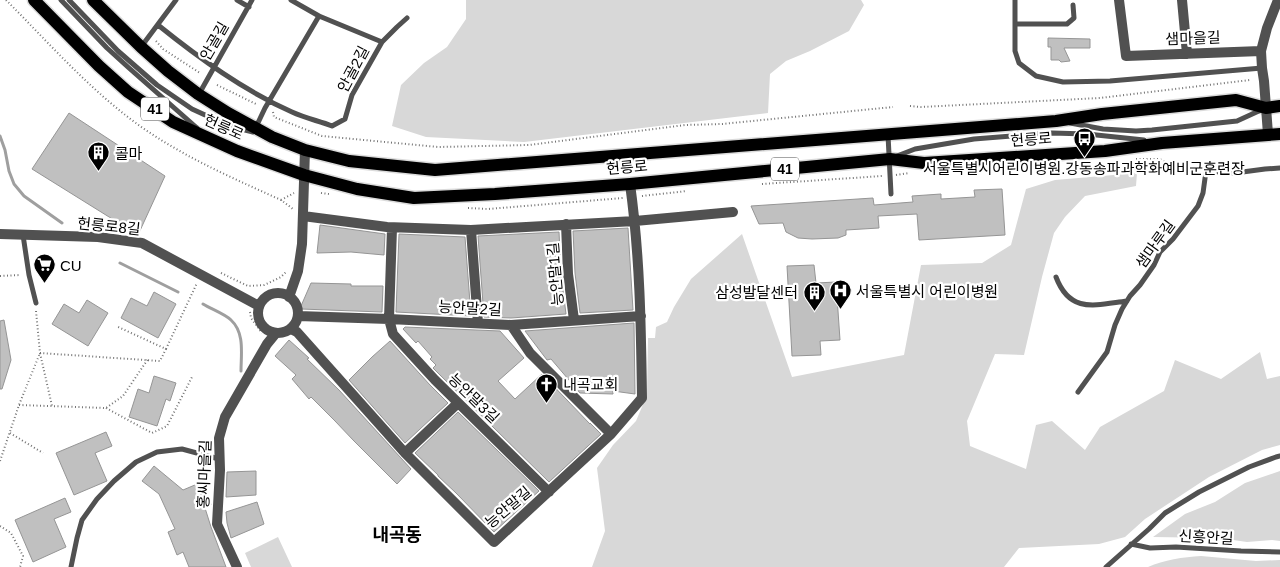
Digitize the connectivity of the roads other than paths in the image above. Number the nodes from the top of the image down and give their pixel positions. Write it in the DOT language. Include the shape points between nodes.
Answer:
graph roads {
  1 [pos="34,0"];
  2 [pos="61,0"];
  3 [pos="69,0"];
  4 [pos="94,0"];
  5 [pos="176,0"];
  6 [pos="237,0"];
  7 [pos="252,0"];
  8 [pos="290,0"];
  9 [pos="1015,0"];
  10 [pos="1119,0"];
  11 [pos="1182,0"];
  12 [pos="1278,0"];
  13 [pos="1073,5"];
  14 [pos="248,7"];
  15 [pos="319,16"];
  16 [pos="407,18"];
  17 [pos="1015,24"];
  18 [pos="158,25"];
  19 [pos="382,42"];
  20 [pos="141,48"];
  21 [pos="1261,51"];
  22 [pos="1187,54"];
  23 [pos="214,66"];
  24 [pos="1262,68"];
  25 [pos="198,94"];
  26 [pos="269,101"];
  27 [pos="1280,106"];
  28 [pos="1266,108"];
  29 [pos="1056,121"];
  30 [pos="256,128"];
  31 [pos="1274,134"];
  32 [pos="888,135"];
  33 [pos="207,137"];
  34 [pos="272,137"];
  35 [pos="1162,143"];
  36 [pos="305,150"];
  37 [pos="890,159"];
  38 [pos="1280,168"];
  39 [pos="304,175"];
  40 [pos="630,184"];
  41 [pos="891,194"];
  42 [pos="733,212"];
  43 [pos="303,216"];
  44 [pos="636,221"];
  45 [pos="566,224"];
  46 [pos="392,228"];
  47 [pos="471,230"];
  48 [pos="0,234"];
  49 [pos="23,235"];
  50 [pos="1056,277"];
  51 [pos="289,297"];
  52 [pos="1127,301"];
  53 [pos="36,303"];
  54 [pos="255,307"];
  55 [pos="298,316"];
  56 [pos="641,316"];
  57 [pos="389,318"];
  58 [pos="574,320"];
  59 [pos="478,323"];
  60 [pos="511,325"];
  61 [pos="291,329"];
  62 [pos="276,333"];
  63 [pos="1078,392"];
  64 [pos="458,403"];
  65 [pos="611,434"];
  66 [pos="406,453"];
  67 [pos="1280,456"];
  68 [pos="219,459"];
  69 [pos="548,492"];
  70 [pos="1131,544"];
  71 [pos="1280,552"];
  72 [pos="71,567"];
  73 [pos="237,567"];
  74 [pos="1106,567"];
  1 -- 33 [label="main road, 헌릉로 / 41" via="128,92 173,122"];
  2 -- 33 [label="lane" via="121,62"];
  3 -- 34 [label="lane" via="133,65 192,109 230,126"];
  4 -- 20 [label="main road, 헌릉로 / 41"];
  5 -- 18 [label="lane"];
  6 -- 14 [label="lane"];
  7 -- 14 [label="lane, 안골길"];
  8 -- 15 [label="lane"];
  9 -- 17 [label="lane"];
  10 -- 22 [label="street, 샘마을길" via="1126,56"];
  11 -- 22 [label="street"];
  12 -- 21 [label="street" via="1266,28"];
  13 -- 17 [label="lane" via="1074,18 1067,24"];
  14 -- 23 [label="lane, 안골길"];
  15 -- 19 [label="lane"];
  15 -- 26 [label="lane"];
  16 -- 19 [label="lane, 안골2길"];
  17 -- 24 [label="lane" via="1015,50 1019,63 1036,76 1063,82"];
  18 -- 20 [label="lane"];
  18 -- 23 [label="lane, 안골2길"];
  19 -- 26 [label="lane, 안골2길" via="352,94 345,119 332,126"];
  20 -- 25 [label="main road, 헌릉로 / 41"];
  21 -- 22 [label="street, 샘마을길"];
  21 -- 24 [label="street"];
  23 -- 25 [label="lane, 안골길"];
  23 -- 26 [label="lane, 안골2길"];
  24 -- 28 [label="street"];
  25 -- 30 [label="main road, 헌릉로 / 41"];
  26 -- 30 [label="lane"];
  27 -- 28 [label="main road, 헌릉로 / 41"];
  28 -- 29 [label="main road, 헌릉로 / 41" via="1236,100"];
  28 -- 29 [label="lane" via="1237,121 1152,130 1103,129"];
  28 -- 31 [label="street"];
  29 -- 32 [label="main road, 헌릉로 / 41"];
  30 -- 34 [label="main road, 헌릉로 / 41"];
  31 -- 35 [label="main road, 헌릉로 / 41"];
  32 -- 36 [label="main road, 헌릉로 / 41" via="435,170 348,161"];
  32 -- 37 [label="lane"];
  33 -- 39 [label="main road, 헌릉로 / 41"];
  34 -- 36 [label="main road, 헌릉로 / 41"];
  35 -- 37 [label="main road, 헌릉로 / 41" via="1105,151 924,163"];
  35 -- 37 [label="lane" via="1052,133 974,139 915,149"];
  36 -- 39 [label="street"];
  37 -- 40 [label="main road, 헌릉로 / 41"];
  37 -- 41 [label="lane"];
  38 -- 52 [label="lane, 샘마루길" via="1235,173 1206,171 1198,206 1160,252"];
  39 -- 40 [label="main road, 헌릉로 / 41" via="357,189 414,198"];
  39 -- 43 [label="street"];
  40 -- 44 [label="street, 능안말길"];
  42 -- 44 [label="street"];
  43 -- 46 [label="street, 능안말1길"];
  43 -- 51 [label="street" via="298,271"];
  44 -- 45 [label="street, 능안말1길"];
  44 -- 56 [label="street, 능안말길"];
  45 -- 47 [label="street, 능안말1길"];
  45 -- 58 [label="street, 능안말1길"];
  46 -- 47 [label="street, 능안말1길"];
  46 -- 57 [label="street"];
  47 -- 59 [label="street"];
  48 -- 49 [label="street, 헌릉로8길"];
  49 -- 53 [label="lane"];
  49 -- 54 [label="street, 헌릉로8길" via="98,237 142,243"];
  50 -- 52 [label="lane" via="1067,296 1079,304 1093,306"];
  51 -- 54 [label="street" via="272,294"];
  51 -- 55 [label="street" via="297,307"];
  52 -- 63 [label="lane, 샘마루길" via="1115,325 1108,352"];
  54 -- 62 [label="street" via="261,324"];
  55 -- 57 [label="street, 능안말2길"];
  55 -- 61 [label="street"];
  56 -- 58 [label="street, 능안말2길"];
  56 -- 65 [label="street, 능안말길" via="642,398"];
  57 -- 59 [label="street, 능안말2길"];
  57 -- 64 [label="street, 능안말3길" via="393,334"];
  58 -- 60 [label="street, 능안말2길"];
  59 -- 60 [label="street, 능안말2길"];
  60 -- 65 [label="street" via="530,353"];
  61 -- 62 [label="street"];
  61 -- 66 [label="street, 능안말길"];
  62 -- 68 [label="street, 홍씨마을길" via="225,417 219,438"];
  64 -- 66 [label="street"];
  64 -- 69 [label="street, 능안말3길"];
  65 -- 69 [label="street, 능안말길"];
  66 -- 69 [label="street, 능안말길" via="494,542"];
  67 -- 70 [label="lane" via="1200,492 1166,513"];
  68 -- 72 [label="lane" via="182,449 157,452 136,462 114,481 82,520"];
  68 -- 73 [label="street, 홍씨마을길" via="217,524"];
  70 -- 71 [label="lane, 신흥안길" via="1150,548"];
  70 -- 74 [label="lane"];
}
